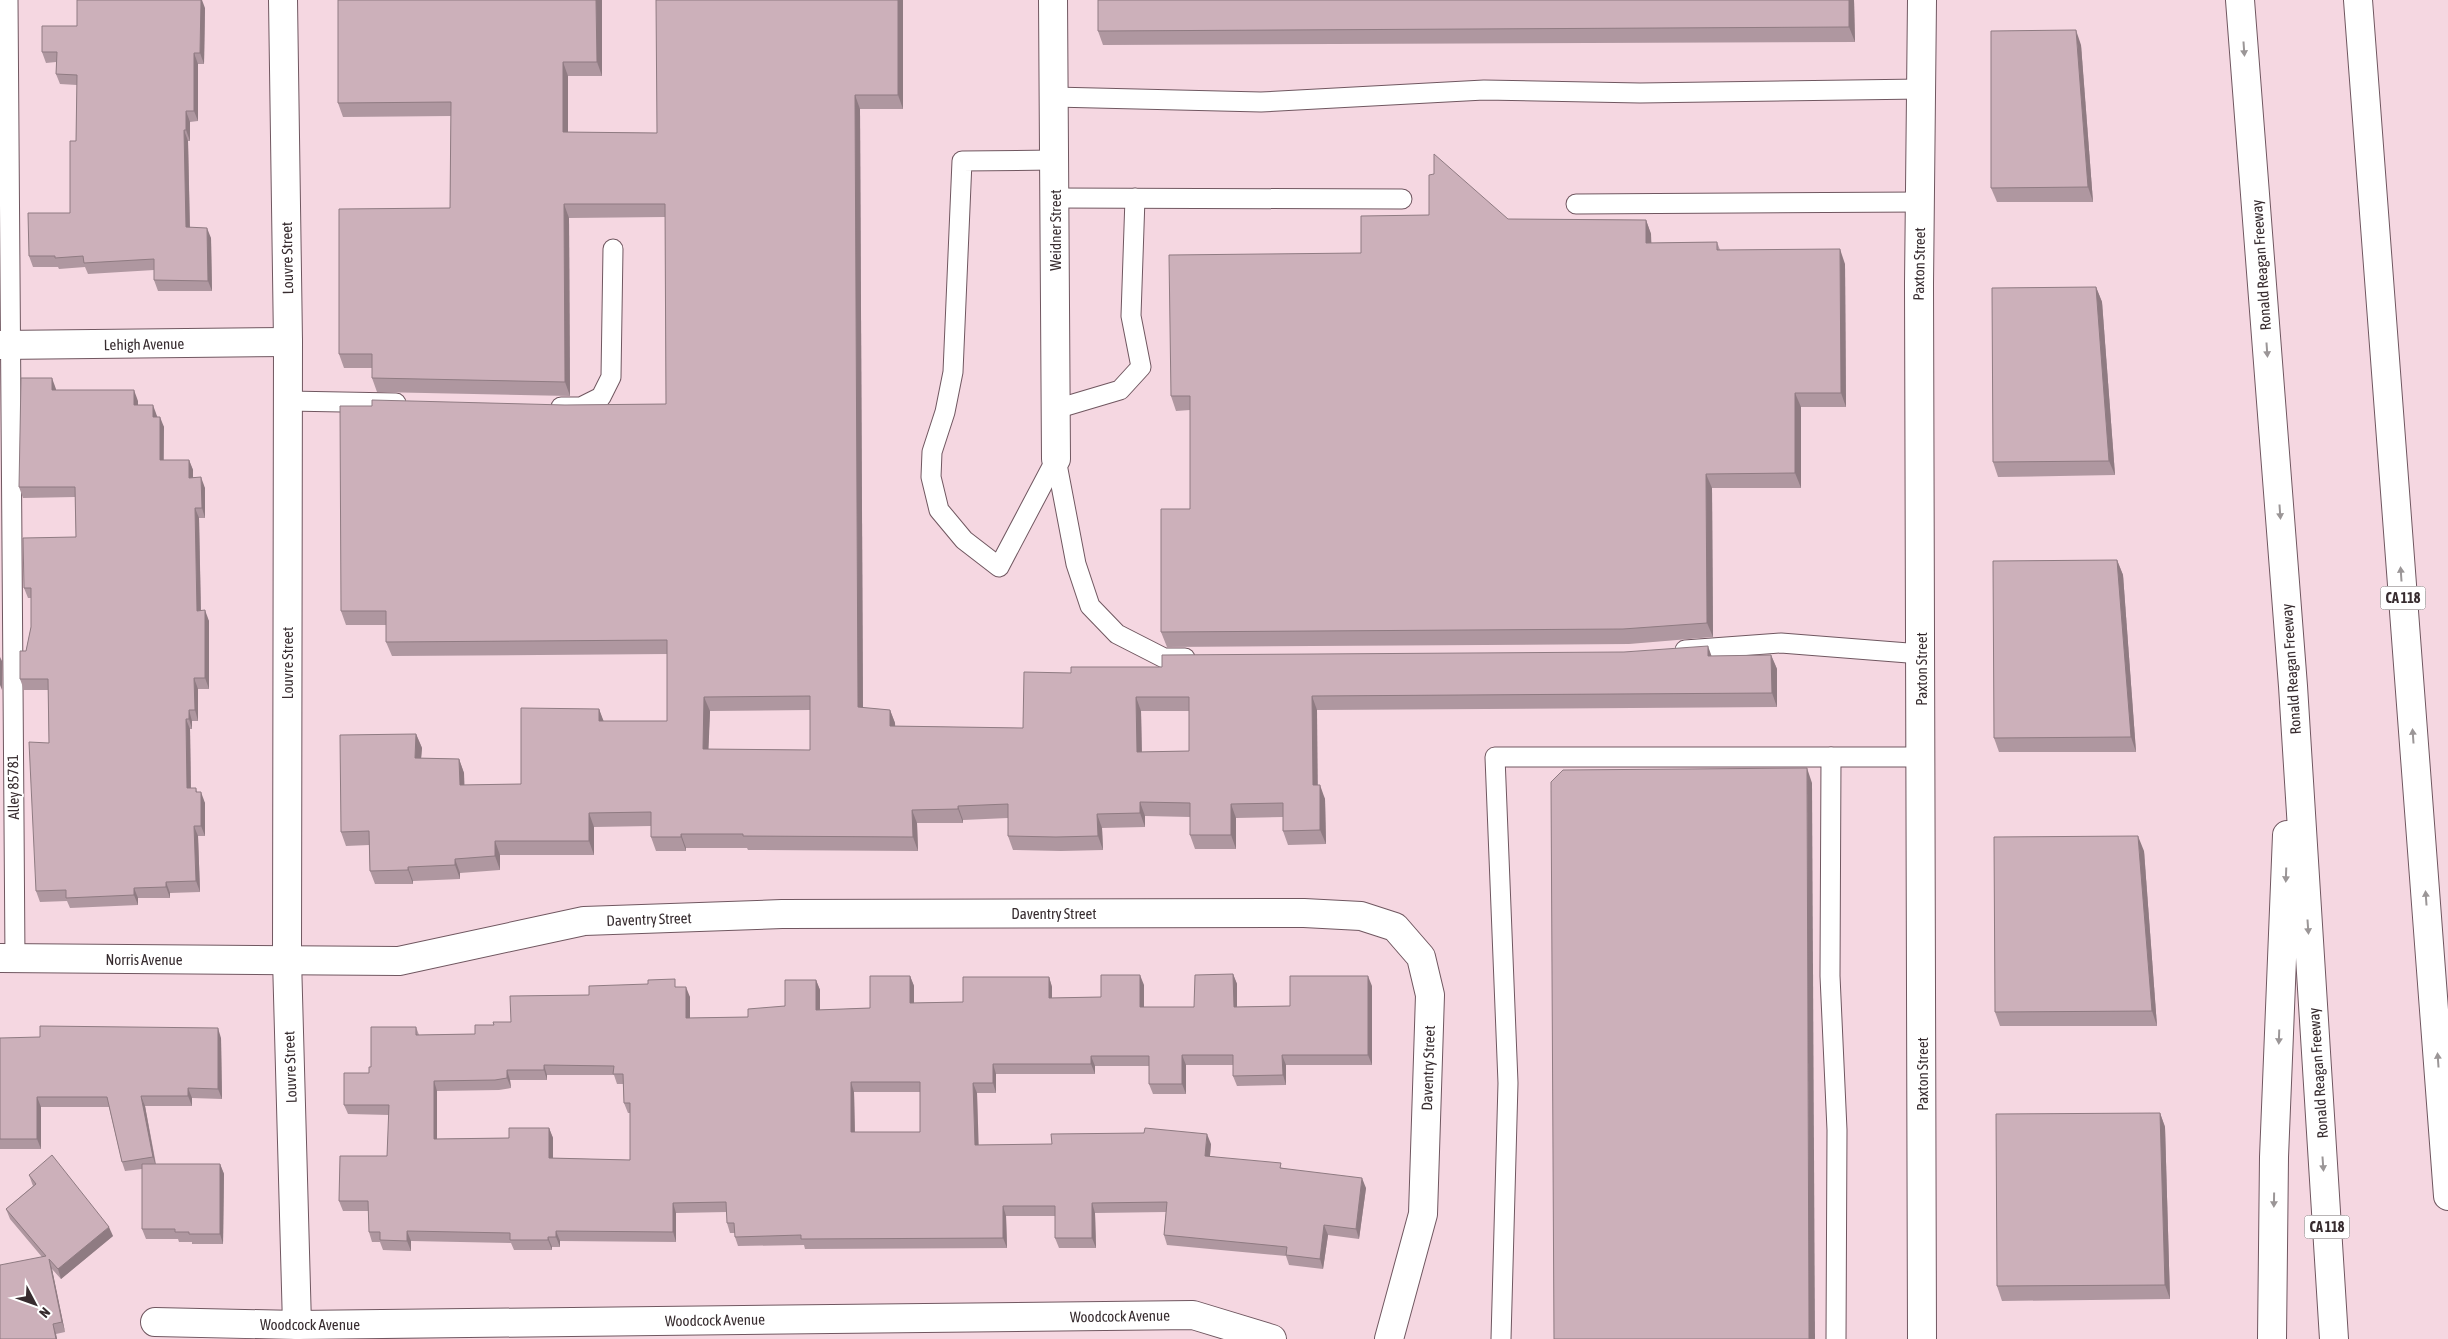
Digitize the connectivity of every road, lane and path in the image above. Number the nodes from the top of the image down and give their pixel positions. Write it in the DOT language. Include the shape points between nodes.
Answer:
graph roads {
  1 [pos="8,0"];
  2 [pos="283,0"];
  3 [pos="1053,0"];
  4 [pos="1922,0"];
  5 [pos="2240,0"];
  6 [pos="2358,0"];
  7 [pos="1921,89"];
  8 [pos="1054,97"];
  9 [pos="1054,160"];
  10 [pos="1054,198"];
  11 [pos="1135,198"];
  12 [pos="1402,199"];
  13 [pos="1920,202"];
  14 [pos="1576,204"];
  15 [pos="613,249"];
  16 [pos="288,342"];
  17 [pos="5,345"];
  18 [pos="288,401"];
  19 [pos="414,403"];
  20 [pos="542,406"];
  21 [pos="1056,409"];
  22 [pos="1056,459"];
  23 [pos="1667,652"];
  24 [pos="1920,654"];
  25 [pos="1204,658"];
  26 [pos="2293,686"];
  27 [pos="1831,757"];
  28 [pos="1921,757"];
  29 [pos="8,958"];
  30 [pos="287,959"];
  31 [pos="2448,1196"];
  32 [pos="156,1322"];
  33 [pos="297,1325"];
  34 [pos="1272,1339"];
  35 [pos="1388,1339"];
  36 [pos="1501,1339"];
  37 [pos="1836,1339"];
  38 [pos="1922,1339"];
  39 [pos="2272,1339"];
  40 [pos="2334,1339"];
  1 -- 17 [label="lane, Alley 85781"];
  2 -- 16 [label="main road, Louvre Street"];
  3 -- 8 [label="main road, Weidner Street"];
  4 -- 7 [label="main road, Paxton Street"];
  5 -- 26 [label="main road, Ronald Reagan Freeway / CA 118, one-way"];
  31 -- 6 [label="main road, CA 118, one-way"];
  7 -- 8 [label="lane" via="1640,93 1484,90 1261,102"];
  7 -- 13 [label="main road, Paxton Street"];
  8 -- 9 [label="main road, Weidner Street"];
  9 -- 10 [label="main road, Weidner Street"];
  9 -- 22 [label="lane" via="962,161 953,372 932,452 931,477 939,510 964,540 1000,567"];
  10 -- 11 [label="lane"];
  10 -- 21 [label="main road, Weidner Street"];
  11 -- 12 [label="lane"];
  11 -- 21 [label="lane" via="1131,316 1141,368 1120,390"];
  13 -- 14 [label="lane"];
  13 -- 24 [label="main road, Paxton Street"];
  15 -- 20 [label="lane" via="611,377 601,397 581,407"];
  16 -- 17 [label="main road, Lehigh Avenue"];
  16 -- 18 [label="main road, Louvre Street"];
  17 -- 29 [label="lane, Alley 85781"];
  18 -- 19 [label="lane"];
  18 -- 30 [label="main road, Louvre Street"];
  21 -- 22 [label="main road, Weidner Street"];
  22 -- 25 [label="lane" via="1076,564 1090,606 1116,634 1164,658"];
  23 -- 24 [label="lane" via="1781,643"];
  24 -- 28 [label="main road, Paxton Street"];
  26 -- 39 [label="main road, one-way" via="2274,1157"];
  26 -- 40 [label="main road, Ronald Reagan Freeway / CA 118, one-way"];
  27 -- 28 [label="lane"];
  27 -- 36 [label="lane" via="1495,757 1508,1083"];
  27 -- 37 [label="lane" via="1830,976 1837,1130"];
  28 -- 38 [label="main road, Paxton Street"];
  29 -- 30 [label="main road, Norris Avenue"];
  30 -- 33 [label="main road, Louvre Street"];
  30 -- 35 [label="main road, Daventry Street" via="399,961 584,921 782,914 1304,913 1361,916 1395,927 1421,957 1430,995 1423,1214"];
  32 -- 33 [label="main road, Woodcock Avenue"];
  33 -- 34 [label="main road, Woodcock Avenue" via="1193,1315"];
}
